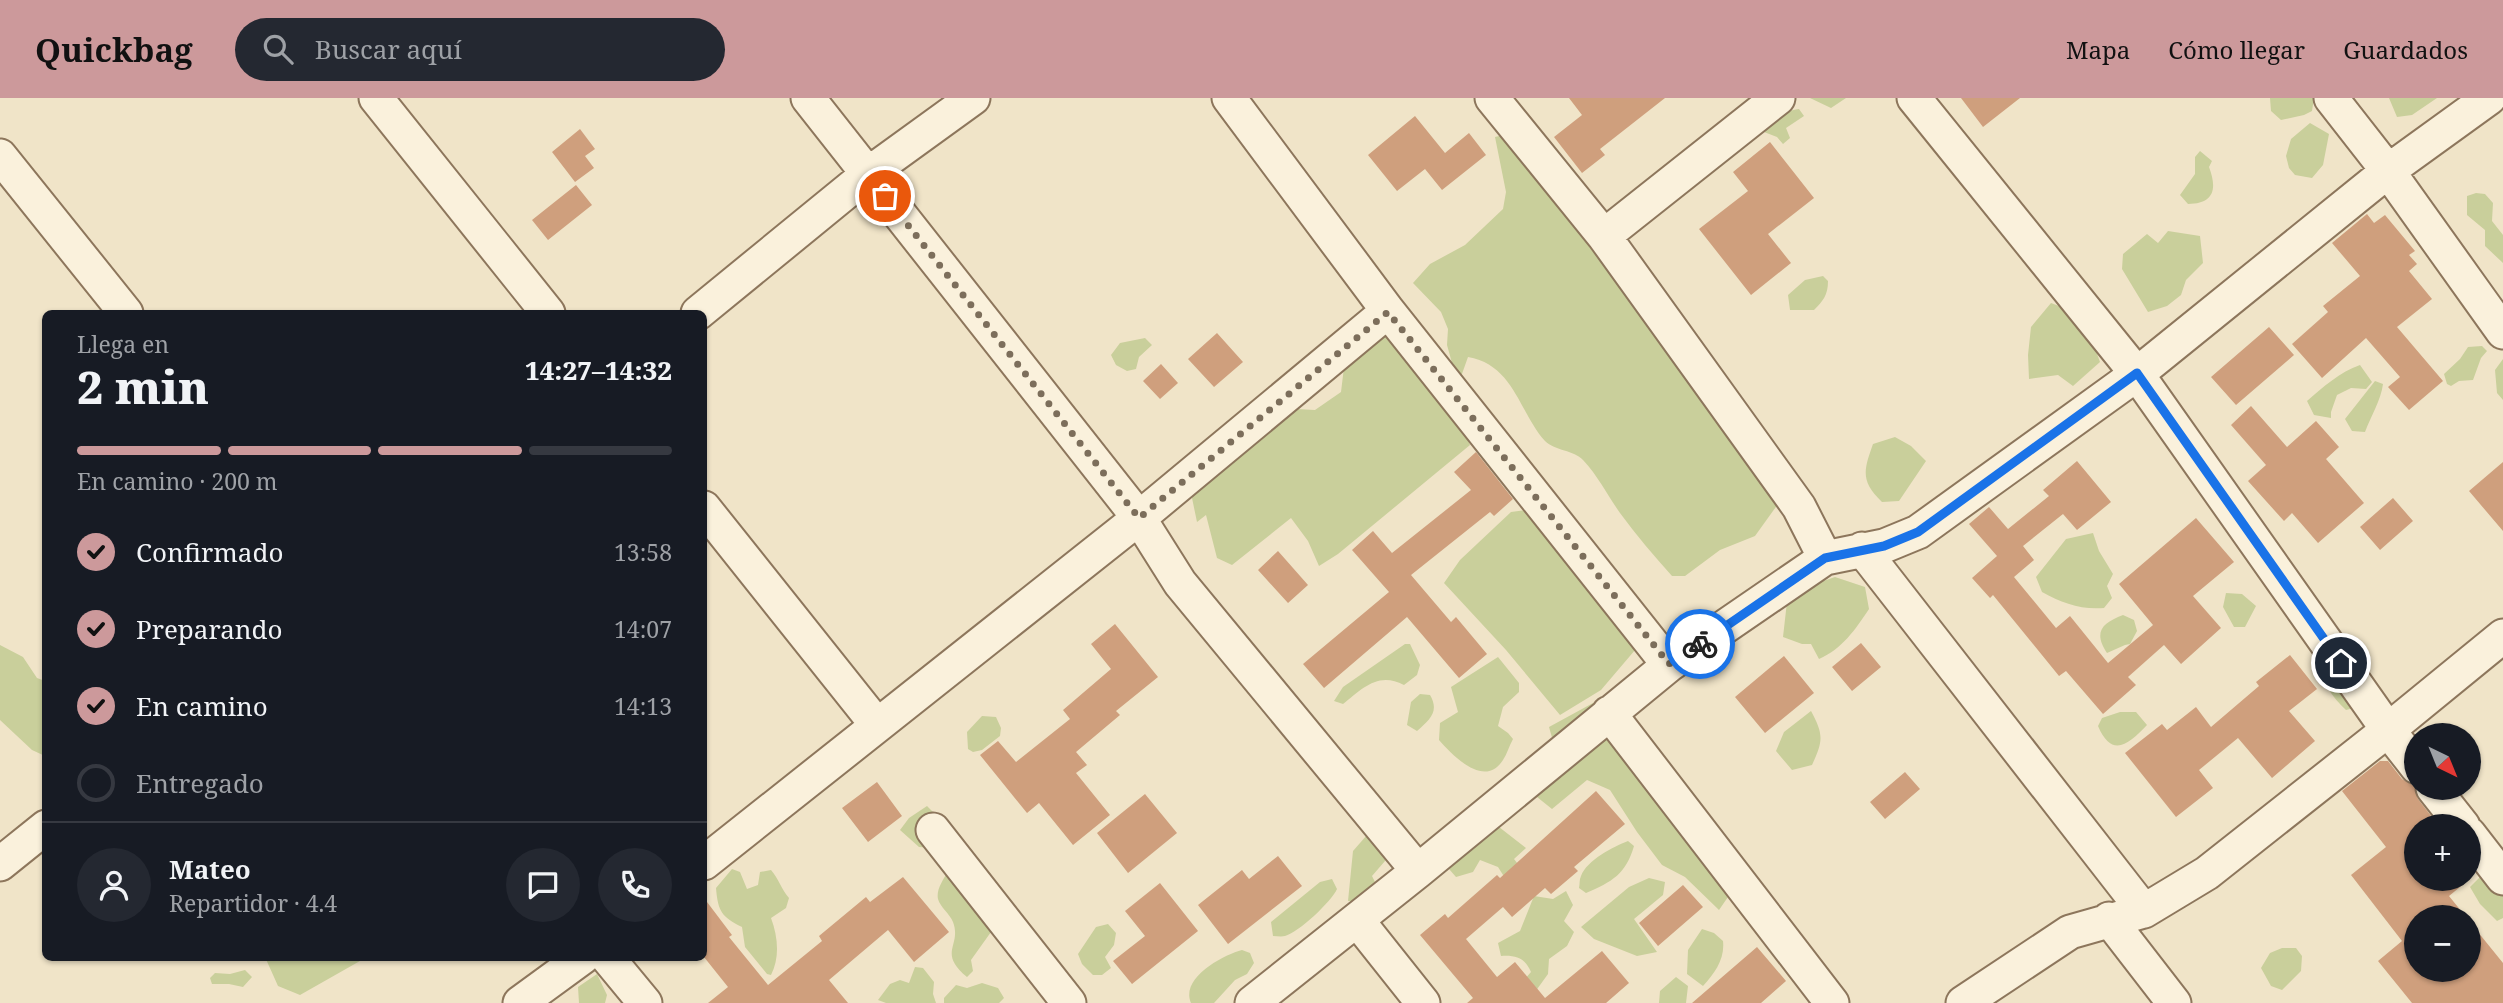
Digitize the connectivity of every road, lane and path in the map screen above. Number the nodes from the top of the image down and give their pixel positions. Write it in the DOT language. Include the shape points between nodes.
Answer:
graph roads {
  1 [pos="376,98"];
  2 [pos="808,98"];
  3 [pos="973,98"];
  4 [pos="1228,98"];
  5 [pos="1492,98"];
  6 [pos="1778,98"];
  7 [pos="1914,98"];
  8 [pos="2331,98"];
  9 [pos="2489,98"];
  10 [pos="0,156"];
  11 [pos="2388,171"];
  12 [pos="868,174"];
  13 [pos="1604,236"];
  14 [pos="124,310"];
  15 [pos="546,310"];
  16 [pos="702,310"];
  17 [pos="1388,312"];
  18 [pos="2503,332"];
  19 [pos="2137,373"];
  20 [pos="707,512"];
  21 [pos="1139,518"];
  22 [pos="1862,549"];
  23 [pos="1825,558"];
  24 [pos="2503,636"];
  25 [pos="1669,664"];
  26 [pos="1609,713"];
  27 [pos="877,725"];
  28 [pos="2388,730"];
  29 [pos="2404,750"];
  30 [pos="2442,800"];
  31 [pos="2454,814"];
  32 [pos="42,830"];
  33 [pos="933,830"];
  34 [pos="2481,850"];
  35 [pos="707,861"];
  36 [pos="0,864"];
  37 [pos="1418,871"];
  38 [pos="2503,878"];
  39 [pos="2144,911"];
  40 [pos="2109,919"];
  41 [pos="1357,920"];
  42 [pos="578,961"];
  43 [pos="610,961"];
  44 [pos="520,1003"];
  45 [pos="645,1003"];
  46 [pos="1069,1003"];
  47 [pos="1252,1003"];
  48 [pos="1423,1003"];
  49 [pos="1832,1003"];
  50 [pos="1964,1003"];
  51 [pos="2174,1003"];
  1 -- 15 [label="street"];
  2 -- 12 [label="street"];
  3 -- 12 [label="street"];
  4 -- 17 [label="street"];
  5 -- 13 [label="street"];
  6 -- 13 [label="street"];
  7 -- 19 [label="street"];
  8 -- 11 [label="street"];
  9 -- 11 [label="street"];
  10 -- 14 [label="street"];
  11 -- 18 [label="street"];
  11 -- 19 [label="street"];
  12 -- 16 [label="street"];
  12 -- 21 [label="street"];
  13 -- 23 [label="street" via="1800,507"];
  17 -- 21 [label="street"];
  17 -- 25 [label="street"];
  19 -- 22 [label="street" via="1918,532 1884,546"];
  19 -- 28 [label="street"];
  20 -- 27 [label="street"];
  21 -- 27 [label="street"];
  21 -- 37 [label="street" via="1180,583"];
  22 -- 23 [label="street"];
  22 -- 39 [label="street"];
  23 -- 25 [label="street"];
  24 -- 28 [label="street"];
  25 -- 26 [label="street"];
  26 -- 37 [label="street"];
  26 -- 49 [label="street"];
  27 -- 35 [label="street"];
  28 -- 29 [label="street"];
  28 -- 39 [label="street" via="2207,873"];
  30 -- 31 [label="street"];
  32 -- 36 [label="street"];
  33 -- 46 [label="street"];
  34 -- 38 [label="street"];
  37 -- 41 [label="street"];
  39 -- 40 [label="street"];
  40 -- 50 [label="street" via="2070,932"];
  40 -- 51 [label="street"];
  41 -- 47 [label="street"];
  41 -- 48 [label="street"];
  42 -- 44 [label="street"];
  43 -- 45 [label="street"];
}
